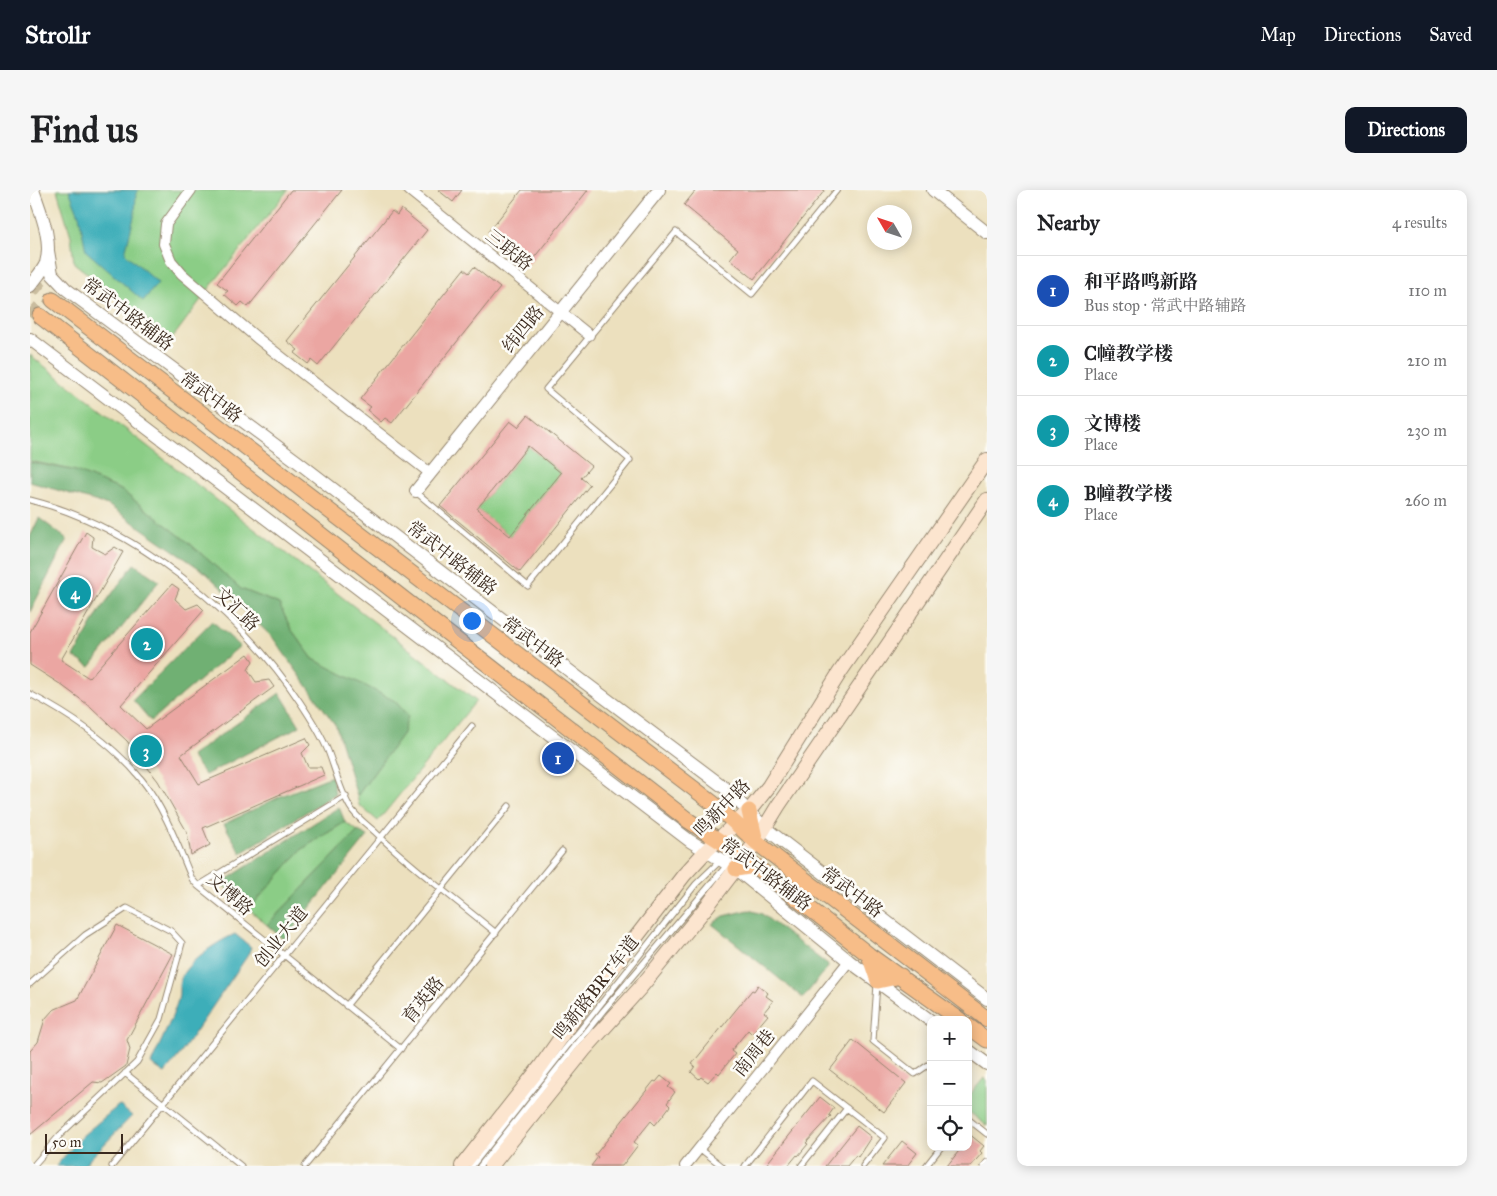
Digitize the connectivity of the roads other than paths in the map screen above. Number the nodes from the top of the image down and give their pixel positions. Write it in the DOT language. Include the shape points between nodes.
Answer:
graph roads {
  1 [pos="33,190"];
  2 [pos="191,190"];
  3 [pos="410,190"];
  4 [pos="659,190"];
  5 [pos="836,190"];
  6 [pos="933,190"];
  7 [pos="987,233"];
  8 [pos="48,252"];
  9 [pos="30,286"];
  10 [pos="53,300"];
  11 [pos="560,312"];
  12 [pos="40,316"];
  13 [pos="589,335"];
  14 [pos="30,339"];
  15 [pos="987,460"];
  16 [pos="430,473"];
  17 [pos="416,491"];
  18 [pos="30,500"];
  19 [pos="987,500"];
  20 [pos="30,694"];
  21 [pos="472,726"];
  22 [pos="346,796"];
  23 [pos="509,806"];
  24 [pos="749,811"];
  25 [pos="736,824"];
  26 [pos="765,828"];
  27 [pos="380,837"];
  28 [pos="756,842"];
  29 [pos="712,846"];
  30 [pos="562,851"];
  31 [pos="736,861"];
  32 [pos="198,886"];
  33 [pos="442,888"];
  34 [pos="496,933"];
  35 [pos="869,955"];
  36 [pos="283,956"];
  37 [pos="849,960"];
  38 [pos="901,976"];
  39 [pos="878,981"];
  40 [pos="30,984"];
  41 [pos="987,1000"];
  42 [pos="346,1006"];
  43 [pos="955,1016"];
  44 [pos="927,1018"];
  45 [pos="987,1018"];
  46 [pos="972,1029"];
  47 [pos="987,1041"];
  48 [pos="972,1043"];
  49 [pos="401,1049"];
  50 [pos="972,1053"];
  51 [pos="987,1064"];
  52 [pos="927,1066"];
  53 [pos="125,1073"];
  54 [pos="163,1103"];
  55 [pos="847,1108"];
  56 [pos="972,1122"];
  57 [pos="987,1134"];
  58 [pos="699,1148"];
  59 [pos="938,1151"];
  60 [pos="987,1162"];
  61 [pos="33,1166"];
  62 [pos="112,1166"];
  63 [pos="241,1166"];
  64 [pos="305,1166"];
  65 [pos="462,1166"];
  66 [pos="472,1166"];
  67 [pos="480,1166"];
  68 [pos="491,1166"];
  69 [pos="685,1166"];
  70 [pos="722,1166"];
  71 [pos="745,1166"];
  72 [pos="801,1166"];
  73 [pos="863,1166"];
  74 [pos="926,1166"];
  75 [pos="984,1166"];
  1 -- 8 [label="street, 常武中路辅路"];
  2 -- 16 [label="street" via="166,224 164,244 170,261 257,338"];
  3 -- 11 [label="street, 三联路"];
  4 -- 11 [label="street, 纬四路"];
  5 -- 13 [label="lane" via="752,294 676,232"];
  6 -- 7 [label="street"];
  8 -- 9 [label="street" via="45,265"];
  8 -- 24 [label="street, 常武中路辅路" via="52,274 66,289 725,788"];
  10 -- 25 [label="main road, 常武中路"];
  11 -- 13 [label="street, 三联路"];
  11 -- 16 [label="street, 纬四路"];
  12 -- 29 [label="main road"];
  13 -- 17 [label="lane" via="546,389 630,460 528,586"];
  14 -- 29 [label="street, 常武中路辅路" via="685,837"];
  15 -- 24 [label="main road, 鸣新中路" via="840,672 769,786"];
  16 -- 17 [label="street, 纬四路"];
  18 -- 22 [label="lane, 文汇路" via="113,532 155,556 239,627 300,702 326,748"];
  19 -- 26 [label="main road"];
  20 -- 32 [label="lane, 文博路" via="88,728 142,781 172,831 192,880"];
  21 -- 27 [label="lane, 创业大道"];
  22 -- 27 [label="lane, 文汇路" via="354,812"];
  22 -- 32 [label="lane"];
  23 -- 33 [label="lane"];
  24 -- 25 [label="main road, 鸣新中路"];
  24 -- 26 [label="street, 常武中路辅路"];
  24 -- 28 [label="main road"];
  25 -- 28 [label="main road, 常武中路"];
  25 -- 29 [label="main road, 鸣新中路"];
  26 -- 28 [label="main road"];
  26 -- 41 [label="street, 常武中路辅路"];
  27 -- 33 [label="lane, 文汇路"];
  27 -- 36 [label="lane, 创业大道"];
  28 -- 31 [label="main road"];
  28 -- 45 [label="main road, 常武中路"];
  29 -- 31 [label="main road"];
  29 -- 65 [label="main road, 鸣新中路" via="586,1002 542,1066"];
  30 -- 34 [label="lane, 育英路"];
  31 -- 35 [label="main road"];
  31 -- 37 [label="street, 常武中路辅路"];
  31 -- 66 [label="lane, 鸣新路BRT车道" via="696,884"];
  31 -- 67 [label="lane, 鸣新路BRT车道" via="609,1004"];
  31 -- 68 [label="main road" via="659,966 584,1050"];
  32 -- 36 [label="lane, 文博路"];
  33 -- 34 [label="lane, 文汇路"];
  33 -- 42 [label="lane"];
  34 -- 49 [label="lane, 育英路"];
  35 -- 38 [label="main road"];
  35 -- 39 [label="main road"];
  36 -- 42 [label="lane, 文博路"];
  36 -- 54 [label="lane, 创业大道"];
  37 -- 39 [label="street, 常武中路辅路"];
  37 -- 58 [label="street, 南周巷"];
  38 -- 39 [label="main road"];
  38 -- 43 [label="main road"];
  39 -- 44 [label="street, 常武中路辅路"];
  39 -- 52 [label="lane" via="873,1041 915,1074"];
  40 -- 53 [label="lane" via="85,935 127,908 171,931 182,943 161,1019 137,1062"];
  42 -- 49 [label="lane, 文博路"];
  46 -- 47 [label="main road"];
  47 -- 48 [label="main road"];
  49 -- 64 [label="lane, 育英路"];
  50 -- 51 [label="street"];
  53 -- 54 [label="lane"];
  53 -- 61 [label="lane" via="60,1134"];
  54 -- 62 [label="lane, 创业大道"];
  54 -- 63 [label="lane"];
  55 -- 71 [label="lane" via="812,1081"];
  55 -- 72 [label="lane"];
  55 -- 73 [label="lane" via="885,1138"];
  56 -- 57 [label="lane"];
  58 -- 69 [label="street, 南周巷"];
  58 -- 70 [label="lane"];
  59 -- 74 [label="lane"];
  60 -- 75 [label="lane"];
}
